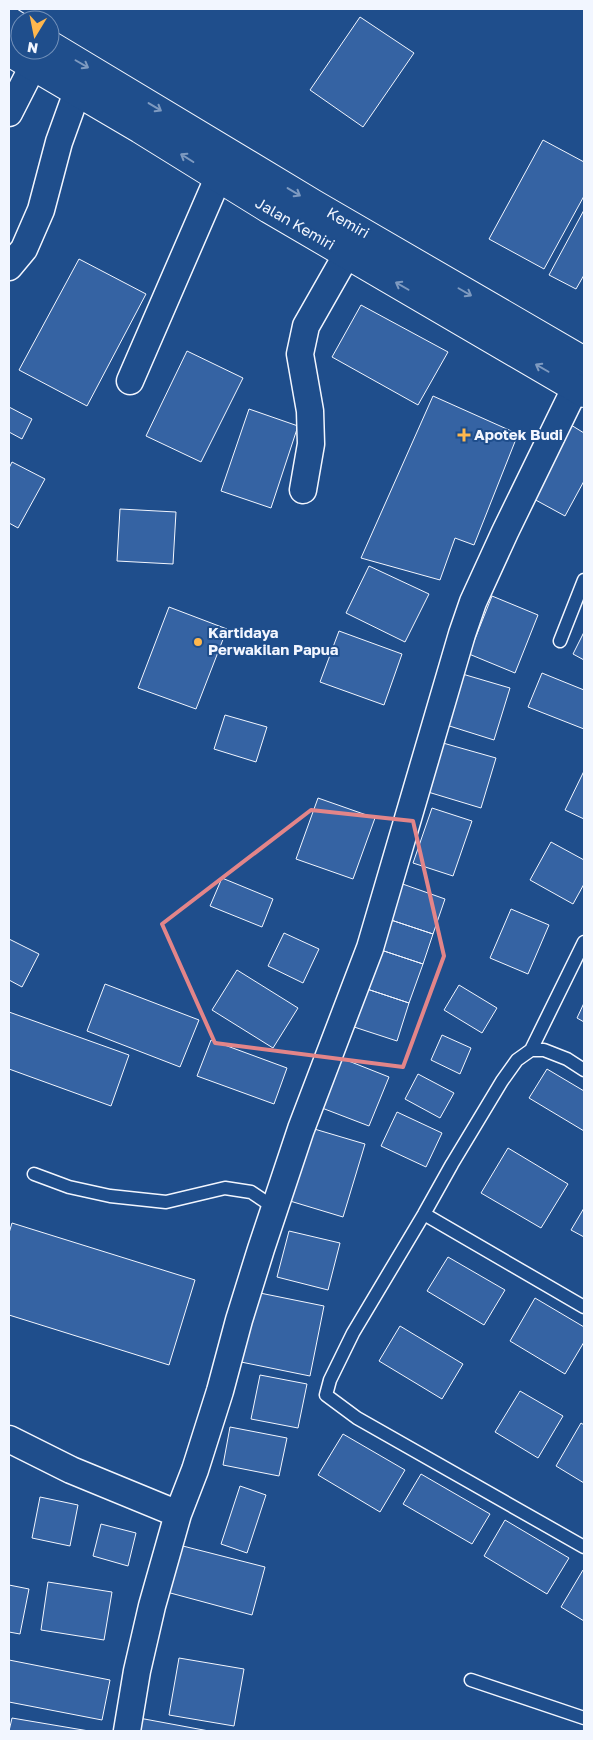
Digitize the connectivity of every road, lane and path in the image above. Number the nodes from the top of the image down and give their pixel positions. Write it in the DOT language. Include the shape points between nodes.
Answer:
graph roads {
  1 [pos="60,51"];
  2 [pos="9,52"];
  3 [pos="33,66"];
  4 [pos="114,82"];
  5 [pos="77,92"];
  6 [pos="100,106"];
  7 [pos="9,113"];
  8 [pos="218,178"];
  9 [pos="347,254"];
  10 [pos="9,267"];
  11 [pos="584,362"];
  12 [pos="130,381"];
  13 [pos="581,383"];
  14 [pos="303,490"];
  15 [pos="584,580"];
  16 [pos="560,641"];
  17 [pos="584,942"];
  18 [pos="531,1050"];
  19 [pos="584,1070"];
  20 [pos="34,1174"];
  21 [pos="275,1208"];
  22 [pos="424,1214"];
  23 [pos="584,1307"];
  24 [pos="9,1439"];
  25 [pos="178,1514"];
  26 [pos="584,1547"];
  27 [pos="471,1680"];
  28 [pos="584,1718"];
  29 [pos="127,1731"];
  1 -- 4 [label="highway, one-way"];
  2 -- 3 [label="highway, Jalan Kemiri"];
  3 -- 5 [label="highway, Jalan Kemiri"];
  3 -- 7 [label="street"];
  4 -- 6 [label="highway"];
  4 -- 11 [label="highway, Kemiri, one-way"];
  5 -- 6 [label="highway, Jalan Kemiri"];
  5 -- 10 [label="street" via="59,142 41,210 24,249"];
  8 -- 6 [label="highway, Jalan Kemiri, one-way"];
  8 -- 9 [label="highway, Jalan Kemiri"];
  8 -- 12 [label="street"];
  13 -- 9 [label="highway, Jalan Kemiri, one-way"];
  9 -- 14 [label="street" via="306,326 300,354 310,412 311,444"];
  13 -- 21 [label="street" via="548,443 473,602 370,948"];
  15 -- 16 [label="lane"];
  17 -- 18 [label="lane"];
  18 -- 19 [label="lane" via="544,1050"];
  18 -- 22 [label="lane" via="517,1060 502,1081"];
  20 -- 21 [label="lane" via="69,1187 110,1196 166,1202 225,1188 250,1192"];
  21 -- 25 [label="street" via="195,1470"];
  22 -- 23 [label="lane"];
  22 -- 26 [label="lane" via="353,1332 326,1395 357,1418"];
  24 -- 25 [label="street" via="71,1470"];
  25 -- 29 [label="street" via="152,1606"];
  27 -- 28 [label="lane"];
}
